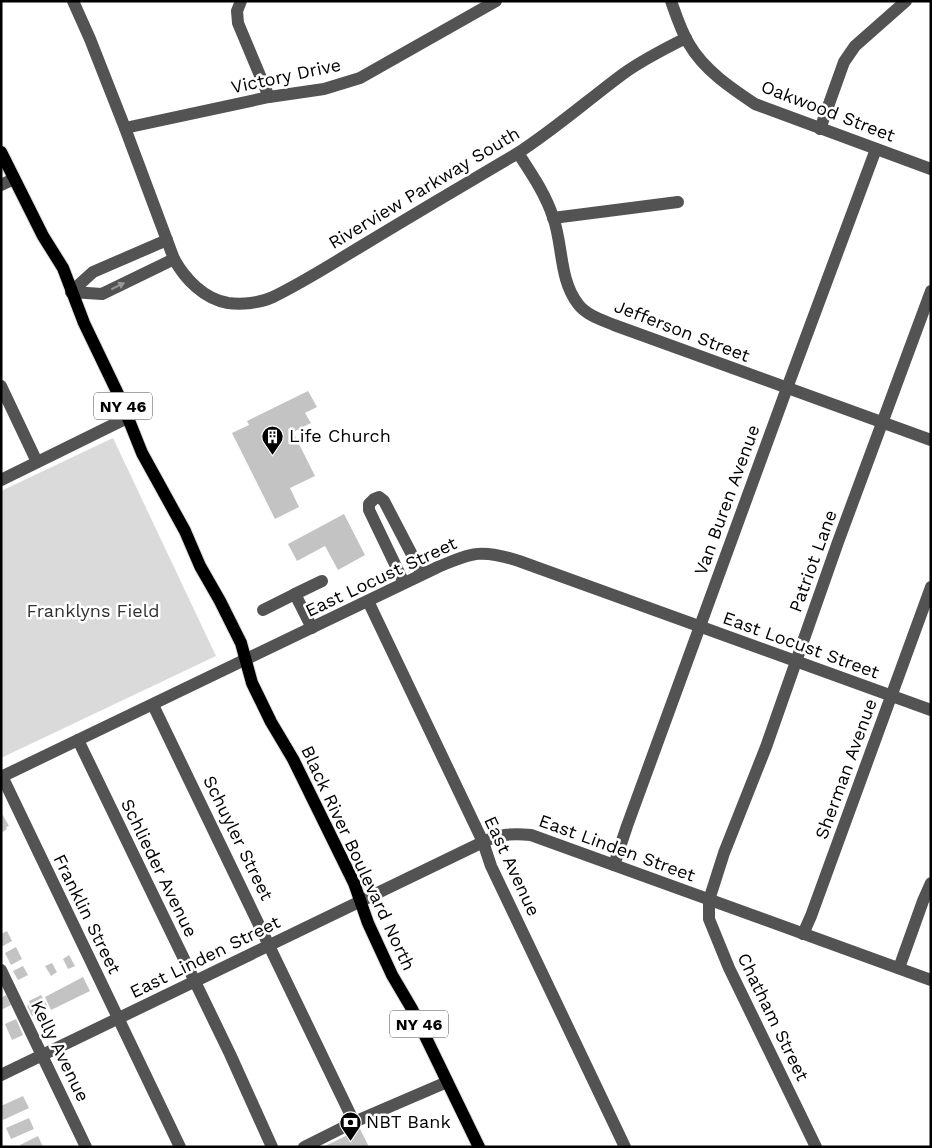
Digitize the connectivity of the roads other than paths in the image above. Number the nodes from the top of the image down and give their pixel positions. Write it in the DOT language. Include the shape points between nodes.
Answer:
graph roads {
  1 [pos="73,1"];
  2 [pos="241,1"];
  3 [pos="496,1"];
  4 [pos="671,1"];
  5 [pos="906,1"];
  6 [pos="686,38"];
  7 [pos="269,97"];
  8 [pos="125,128"];
  9 [pos="820,129"];
  10 [pos="876,149"];
  11 [pos="1,152"];
  12 [pos="518,153"];
  13 [pos="931,169"];
  14 [pos="14,179"];
  15 [pos="1,185"];
  16 [pos="678,202"];
  17 [pos="553,218"];
  18 [pos="167,240"];
  19 [pos="174,259"];
  20 [pos="931,291"];
  21 [pos="71,292"];
  22 [pos="1,386"];
  23 [pos="787,388"];
  24 [pos="127,418"];
  25 [pos="882,423"];
  26 [pos="931,440"];
  27 [pos="37,462"];
  28 [pos="1,480"];
  29 [pos="422,574"];
  30 [pos="322,581"];
  31 [pos="404,583"];
  32 [pos="931,587"];
  33 [pos="295,594"];
  34 [pos="368,601"];
  35 [pos="263,610"];
  36 [pos="700,627"];
  37 [pos="312,628"];
  38 [pos="246,660"];
  39 [pos="796,660"];
  40 [pos="891,696"];
  41 [pos="153,704"];
  42 [pos="931,710"];
  43 [pos="78,740"];
  44 [pos="2,776"];
  45 [pos="483,842"];
  46 [pos="614,865"];
  47 [pos="931,883"];
  48 [pos="709,900"];
  49 [pos="361,901"];
  50 [pos="803,934"];
  51 [pos="270,944"];
  52 [pos="899,968"];
  53 [pos="1,970"];
  54 [pos="194,982"];
  55 [pos="929,982"];
  56 [pos="118,1018"];
  57 [pos="43,1055"];
  58 [pos="1,1075"];
  59 [pos="447,1082"];
  60 [pos="354,1122"];
  61 [pos="86,1147"];
  62 [pos="180,1147"];
  63 [pos="272,1147"];
  64 [pos="304,1147"];
  65 [pos="479,1147"];
  66 [pos="625,1147"];
  67 [pos="816,1147"];
  1 -- 8 [label="street, Riverview Parkway South"];
  2 -- 7 [label="street" via="238,23"];
  3 -- 7 [label="street, Victory Drive" via="360,78 324,89"];
  4 -- 6 [label="street, Oakwood Street"];
  5 -- 9 [label="street" via="855,46 844,62"];
  6 -- 9 [label="street, Oakwood Street" via="708,68 731,88 755,104"];
  6 -- 12 [label="street, Riverview Parkway South" via="624,73"];
  7 -- 8 [label="street, Victory Drive"];
  8 -- 18 [label="street, Riverview Parkway South"];
  9 -- 10 [label="street, Oakwood Street"];
  10 -- 13 [label="street, Oakwood Street"];
  10 -- 23 [label="street, Van Buren Avenue"];
  11 -- 14 [label="main road, Black River Boulevard North / NY 46"];
  12 -- 17 [label="street, Jefferson Street" via="542,190"];
  12 -- 19 [label="street, Riverview Parkway South" via="272,297 250,303 228,303 211,297 181,272"];
  14 -- 15 [label="street"];
  14 -- 21 [label="main road, Black River Boulevard North / NY 46" via="63,268"];
  16 -- 17 [label="street"];
  17 -- 23 [label="street, Jefferson Street" via="567,283 578,305 614,325"];
  18 -- 19 [label="street, Riverview Parkway South"];
  18 -- 21 [label="street" via="93,272"];
  21 -- 19 [label="street, one-way" via="102,294"];
  20 -- 25 [label="street, Patriot Lane"];
  21 -- 24 [label="main road, Black River Boulevard North / NY 46"];
  22 -- 27 [label="street"];
  23 -- 25 [label="street, Jefferson Street"];
  23 -- 36 [label="street, Van Buren Avenue"];
  24 -- 27 [label="street"];
  24 -- 38 [label="main road, Black River Boulevard North / NY 46" via="241,643"];
  25 -- 26 [label="street, Jefferson Street"];
  25 -- 39 [label="street, Patriot Lane"];
  27 -- 28 [label="street"];
  29 -- 31 [label="street, East Locust Street"];
  29 -- 31 [label="street" via="384,501 374,499 368,504 369,510"];
  29 -- 36 [label="street, East Locust Street" via="466,555 499,554"];
  30 -- 33 [label="street"];
  31 -- 34 [label="street, East Locust Street"];
  32 -- 40 [label="street, Sherman Avenue"];
  33 -- 35 [label="street"];
  33 -- 37 [label="street"];
  34 -- 37 [label="street, East Locust Street"];
  34 -- 45 [label="street, East Avenue"];
  36 -- 39 [label="street, East Locust Street"];
  36 -- 46 [label="street, Van Buren Avenue"];
  37 -- 38 [label="street, East Locust Street"];
  38 -- 41 [label="street, East Locust Street"];
  38 -- 49 [label="main road, Black River Boulevard North / NY 46" via="252,683 293,758"];
  39 -- 40 [label="street, East Locust Street"];
  39 -- 48 [label="street, Patriot Lane"];
  40 -- 42 [label="street, East Locust Street"];
  40 -- 50 [label="street, Sherman Avenue"];
  41 -- 43 [label="street, East Locust Street"];
  41 -- 51 [label="street, Schuyler Street"];
  43 -- 44 [label="street, East Locust Street"];
  43 -- 54 [label="street, Schlieder Avenue"];
  44 -- 56 [label="street, Franklin Street"];
  45 -- 46 [label="street, East Linden Street" via="514,833 531,835"];
  45 -- 49 [label="street, East Linden Street"];
  45 -- 66 [label="street, East Avenue" via="491,866"];
  46 -- 48 [label="street, East Linden Street"];
  47 -- 52 [label="street"];
  48 -- 50 [label="street, East Linden Street"];
  48 -- 67 [label="street, Chatham Street" via="709,919 729,968"];
  49 -- 51 [label="street, East Linden Street"];
  49 -- 59 [label="main road, Black River Boulevard North / NY 46" via="392,975"];
  50 -- 52 [label="street, East Linden Street"];
  51 -- 54 [label="street, East Linden Street"];
  51 -- 60 [label="street, Schuyler Street"];
  52 -- 55 [label="street, East Linden Street"];
  53 -- 57 [label="street, Kelly Avenue"];
  54 -- 56 [label="street, East Linden Street"];
  54 -- 63 [label="street, Schlieder Avenue"];
  56 -- 57 [label="street, East Linden Street"];
  56 -- 62 [label="street, Franklin Street"];
  57 -- 58 [label="street, East Linden Street"];
  57 -- 61 [label="street, Kelly Avenue"];
  59 -- 60 [label="street"];
  59 -- 65 [label="main road, Black River Boulevard North / NY 46"];
  60 -- 64 [label="street"];
}
